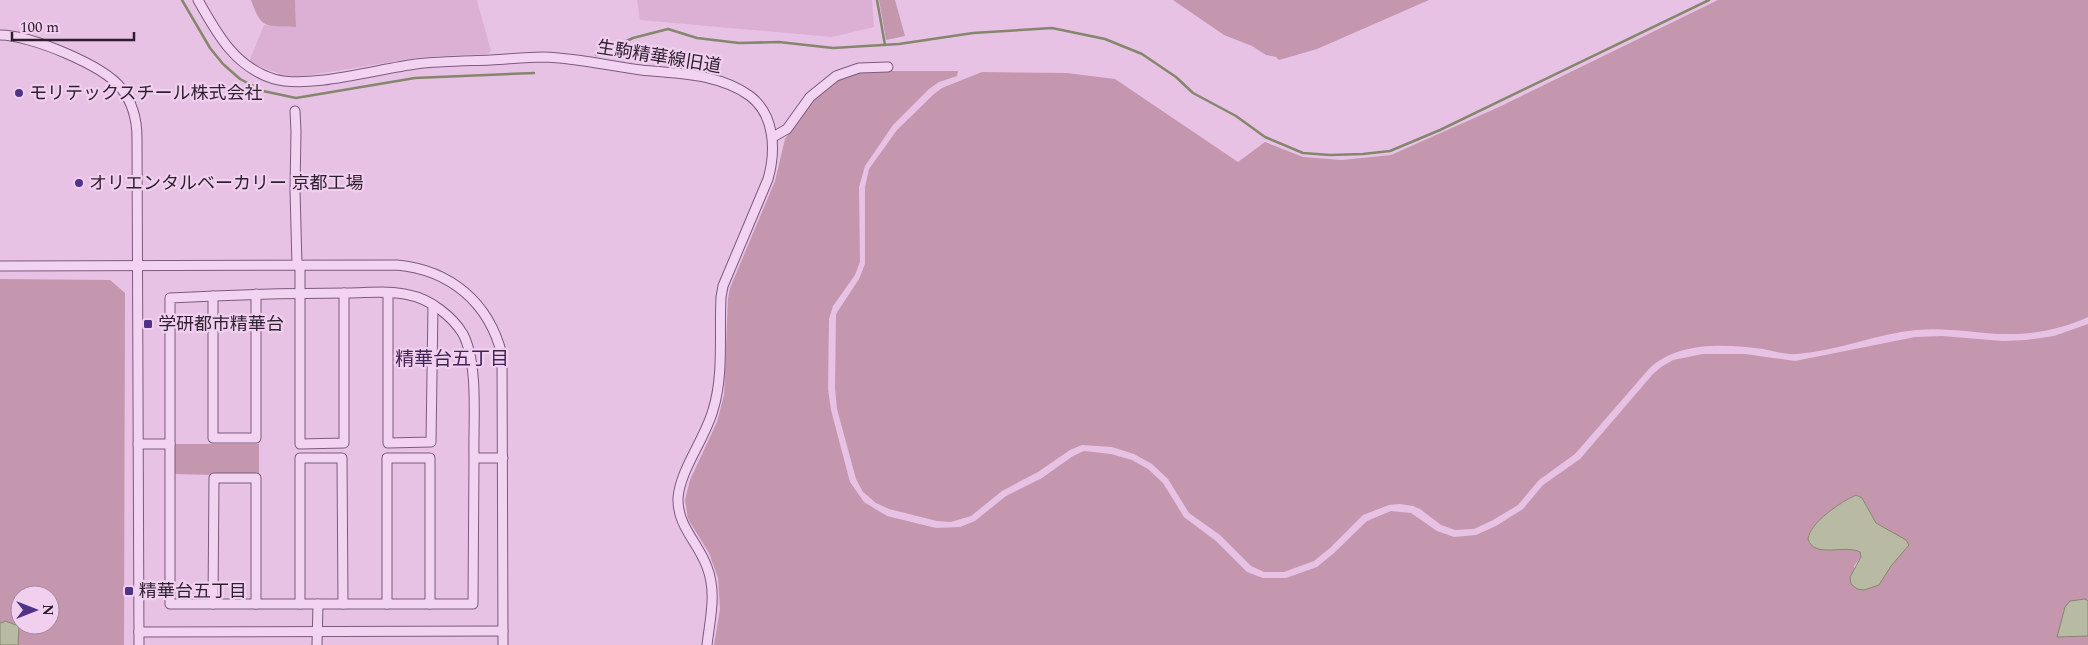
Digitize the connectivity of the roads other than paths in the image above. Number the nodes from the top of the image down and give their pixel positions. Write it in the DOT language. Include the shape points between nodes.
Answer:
graph roads {
  1 [pos="198,0"];
  2 [pos="0,35"];
  3 [pos="888,67"];
  4 [pos="294,111"];
  5 [pos="773,137"];
  6 [pos="298,265"];
  7 [pos="0,266"];
  8 [pos="137,266"];
  9 [pos="300,293"];
  10 [pos="344,293"];
  11 [pos="256,294"];
  12 [pos="388,294"];
  13 [pos="213,296"];
  14 [pos="432,306"];
  15 [pos="138,444"];
  16 [pos="170,444"];
  17 [pos="300,444"];
  18 [pos="300,458"];
  19 [pos="474,458"];
  20 [pos="503,458"];
  21 [pos="213,604"];
  22 [pos="256,604"];
  23 [pos="300,604"];
  24 [pos="318,604"];
  25 [pos="344,604"];
  26 [pos="387,604"];
  27 [pos="430,604"];
  28 [pos="317,631"];
  29 [pos="503,631"];
  30 [pos="139,632"];
  31 [pos="139,645"];
  32 [pos="317,645"];
  33 [pos="503,645"];
  34 [pos="707,645"];
  1 -- 5 [label="street, 生駒精華線旧道" via="238,60 251,69 286,81 311,81 416,64 563,58 723,82 743,91 758,104"];
  2 -- 8 [label="street" via="28,39 64,53 108,76 123,89 137,123"];
  3 -- 5 [label="street" via="858,68 836,76 810,97 787,129"];
  4 -- 6 [label="street"];
  5 -- 34 [label="street, 生駒精華線旧道" via="768,179 720,297 714,408 679,490 678,510 711,580 712,608"];
  6 -- 8 [label="street"];
  6 -- 9 [label="street"];
  6 -- 20 [label="street" via="411,266 439,275 468,295 488,320 502,355"];
  7 -- 8 [label="street"];
  8 -- 15 [label="street"];
  9 -- 10 [label="street"];
  9 -- 11 [label="street"];
  9 -- 17 [label="street"];
  10 -- 12 [label="street"];
  10 -- 17 [label="street" via="344,444"];
  11 -- 13 [label="street"];
  11 -- 13 [label="street" via="256,438 213,438"];
  12 -- 14 [label="street" via="408,294"];
  12 -- 14 [label="street" via="388,443 431,442"];
  13 -- 16 [label="street" via="170,298"];
  14 -- 19 [label="street" via="444,312 455,324 469,349 473,372"];
  15 -- 16 [label="street"];
  15 -- 30 [label="street"];
  16 -- 21 [label="street" via="170,604"];
  17 -- 18 [label="street"];
  18 -- 23 [label="street"];
  18 -- 25 [label="street" via="342,458"];
  19 -- 20 [label="street"];
  19 -- 27 [label="street" via="473,604"];
  20 -- 29 [label="street"];
  21 -- 22 [label="street"];
  21 -- 22 [label="street" via="214,478 256,478"];
  22 -- 23 [label="street"];
  23 -- 24 [label="street"];
  24 -- 25 [label="street"];
  24 -- 28 [label="street"];
  25 -- 26 [label="street"];
  26 -- 27 [label="street"];
  26 -- 27 [label="street" via="387,458 430,458"];
  28 -- 29 [label="street"];
  28 -- 30 [label="street"];
  28 -- 32 [label="street"];
  29 -- 33 [label="street"];
  30 -- 31 [label="street"];
}
